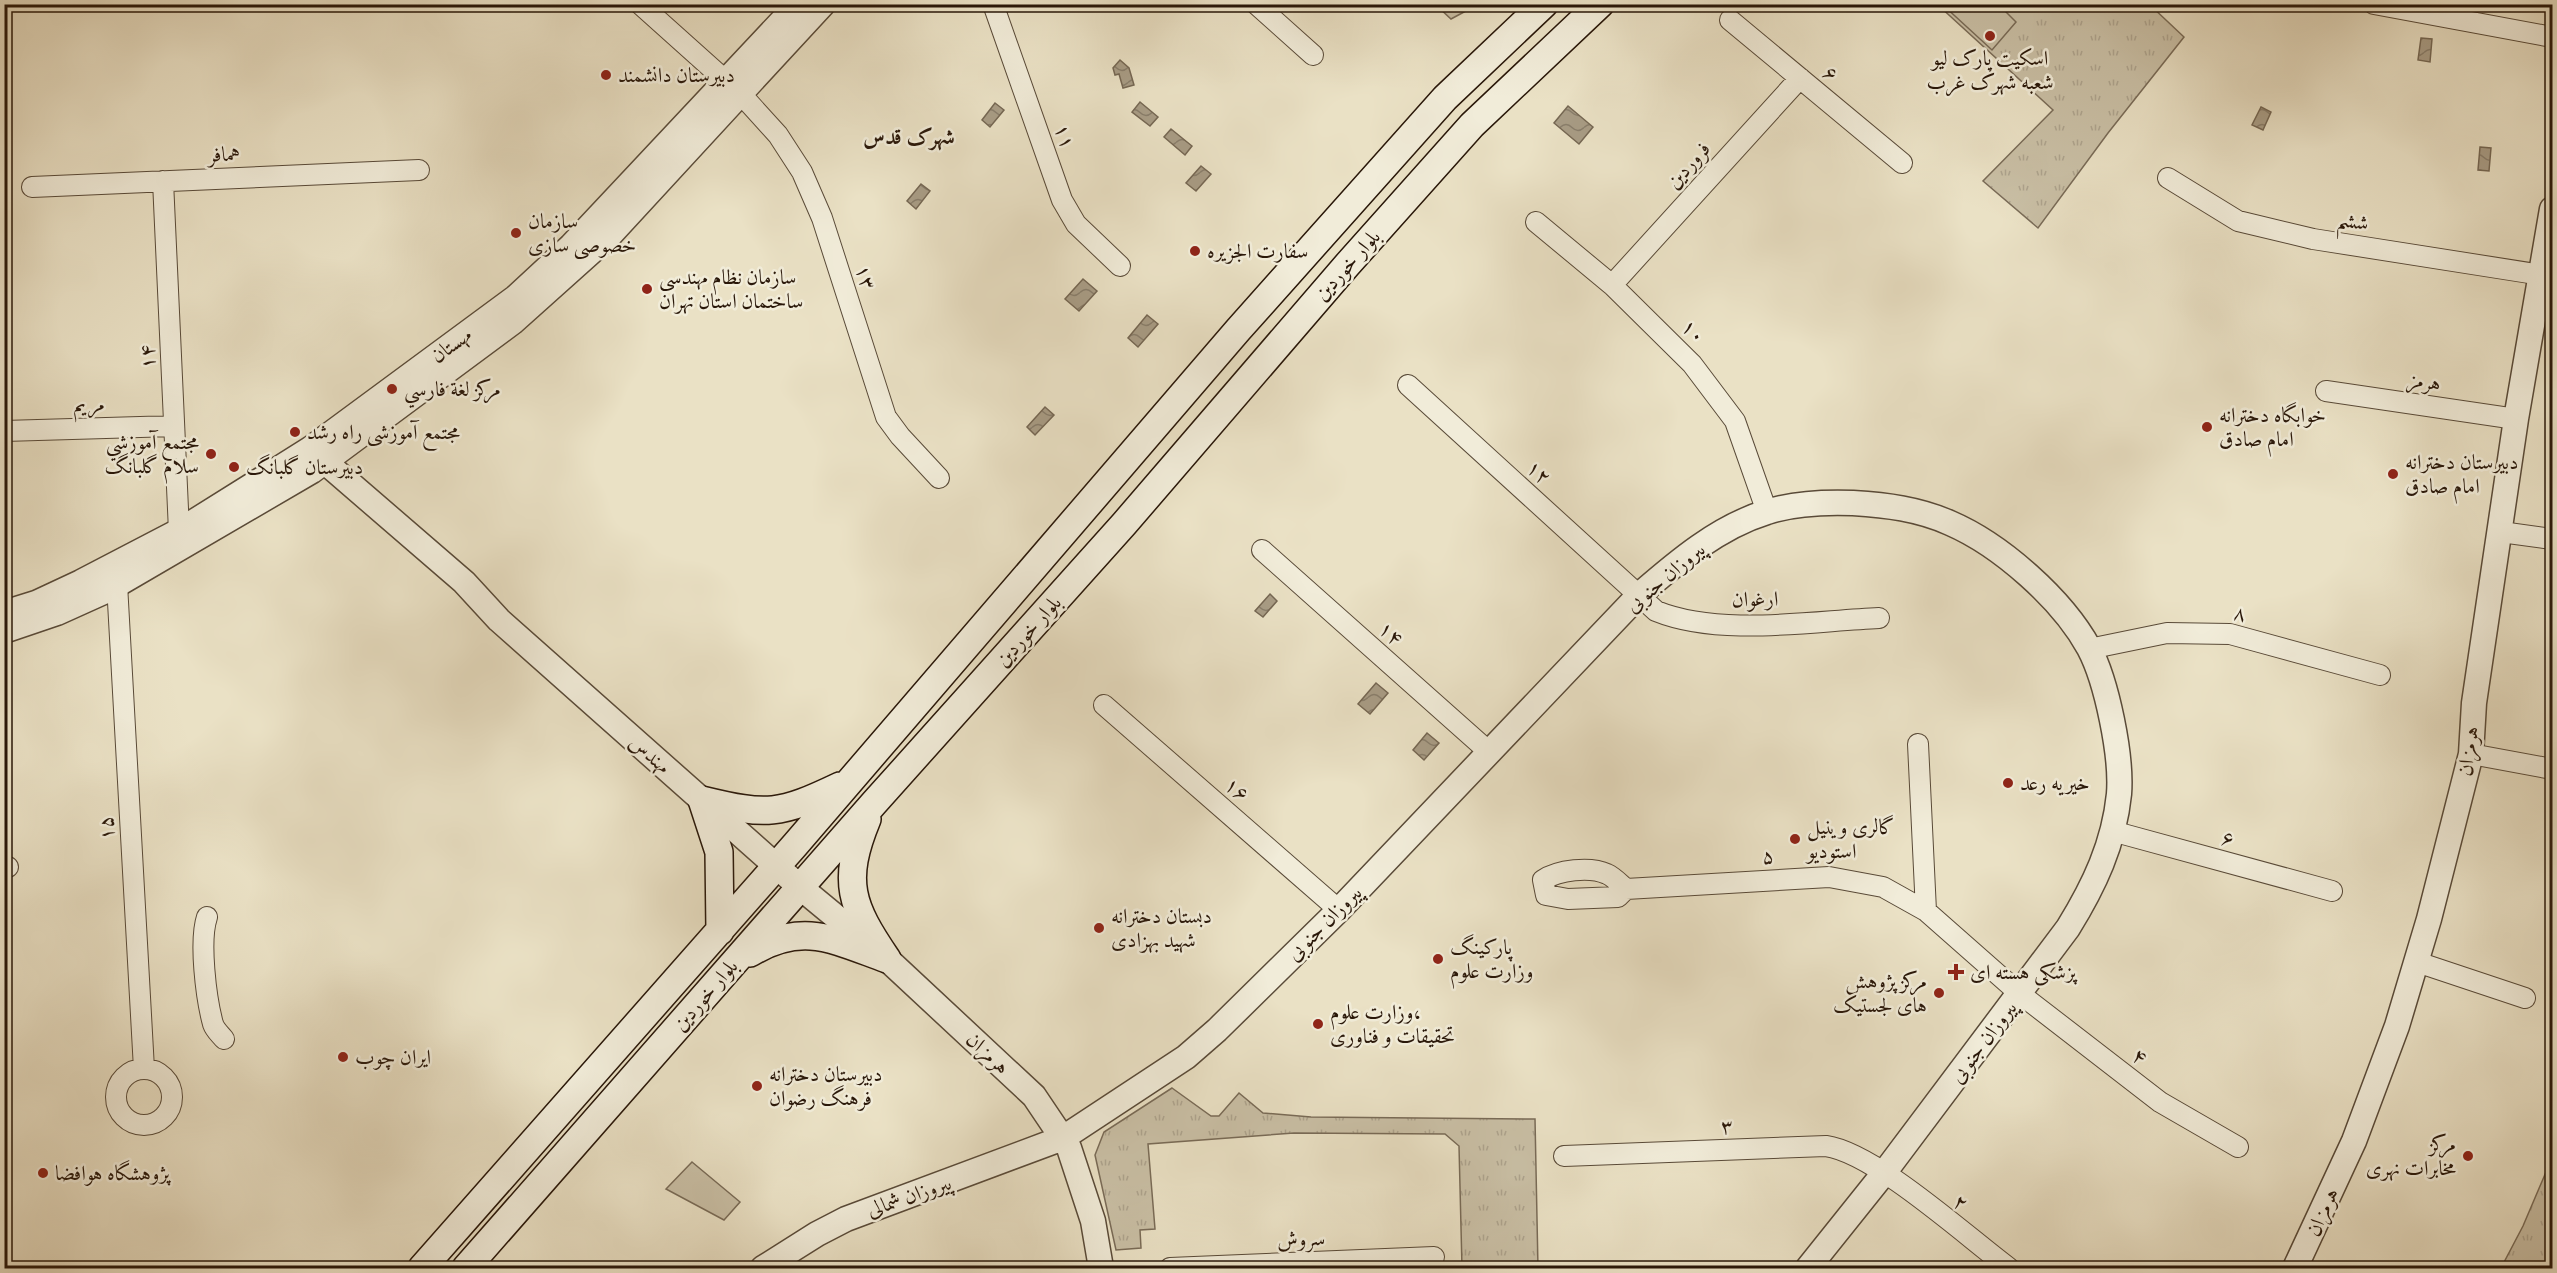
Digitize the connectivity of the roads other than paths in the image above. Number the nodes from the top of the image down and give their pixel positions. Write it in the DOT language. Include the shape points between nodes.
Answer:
graph roads {
  1 [pos="640,4"];
  2 [pos="798,4"];
  3 [pos="823,4"];
  4 [pos="993,4"];
  5 [pos="1256,4"];
  6 [pos="1545,4"];
  7 [pos="1600,4"];
  8 [pos="2374,4"];
  9 [pos="1730,20"];
  10 [pos="2553,37"];
  11 [pos="1313,55"];
  12 [pos="1800,78"];
  13 [pos="734,87"];
  14 [pos="1902,163"];
  15 [pos="419,170"];
  16 [pos="2169,178"];
  17 [pos="164,181"];
  18 [pos="32,187"];
  19 [pos="2553,209"];
  20 [pos="1536,222"];
  21 [pos="1120,266"];
  22 [pos="2546,276"];
  23 [pos="1612,285"];
  24 [pos="1408,385"];
  25 [pos="2326,391"];
  26 [pos="2516,419"];
  27 [pos="174,426"];
  28 [pos="4,431"];
  29 [pos="311,460"];
  30 [pos="939,478"];
  31 [pos="1767,512"];
  32 [pos="2500,532"];
  33 [pos="181,539"];
  34 [pos="2553,539"];
  35 [pos="1262,550"];
  36 [pos="117,575"];
  37 [pos="1639,595"];
  38 [pos="4,613"];
  39 [pos="1879,618"];
  40 [pos="4,631"];
  41 [pos="2089,649"];
  42 [pos="2380,675"];
  43 [pos="1104,705"];
  44 [pos="1918,744"];
  45 [pos="1488,751"];
  46 [pos="2471,754"];
  47 [pos="2553,769"];
  48 [pos="849,781"];
  49 [pos="702,800"];
  50 [pos="874,803"];
  51 [pos="2112,831"];
  52 [pos="776,866"];
  53 [pos="801,888"];
  54 [pos="1626,889"];
  55 [pos="2332,891"];
  56 [pos="1339,910"];
  57 [pos="1926,911"];
  58 [pos="207,917"];
  59 [pos="720,930"];
  60 [pos="887,959"];
  61 [pos="2417,962"];
  62 [pos="731,965"];
  63 [pos="2019,993"];
  64 [pos="2525,998"];
  65 [pos="224,1039"];
  66 [pos="144,1069"];
  67 [pos="1063,1138"];
  68 [pos="2238,1148"];
  69 [pos="1564,1156"];
  70 [pos="1884,1173"];
  71 [pos="1434,1257"];
  72 [pos="422,1269"];
  73 [pos="466,1269"];
  74 [pos="763,1269"];
  75 [pos="1101,1269"];
  76 [pos="1170,1269"];
  77 [pos="1808,1269"];
  78 [pos="2009,1269"];
  79 [pos="2295,1269"];
  1 -- 13 [label="street"];
  2 -- 13 [label="street"];
  3 -- 13 [label="street"];
  4 -- 21 [label="street, ۱۱" via="1062,200 1076,224"];
  5 -- 11 [label="street"];
  6 -- 48 [label="main road, بلوار خوردین" via="1445,98 1238,330"];
  7 -- 50 [label="main road, بلوار خوردین" via="1472,125"];
  8 -- 10 [label="street"];
  9 -- 12 [label="street, ۶"];
  12 -- 14 [label="street, ۶"];
  12 -- 23 [label="street, فروردین"];
  13 -- 29 [label="street" via="513,322"];
  13 -- 30 [label="street, ۱۳" via="778,135 802,172 822,218 886,417"];
  15 -- 17 [label="street, همافر"];
  16 -- 22 [label="street, ششم" via="2238,221 2313,239"];
  17 -- 18 [label="street, همافر"];
  17 -- 27 [label="street, ۱۴"];
  19 -- 22 [label="street, هرمزان"];
  20 -- 23 [label="street, ۱۰"];
  22 -- 26 [label="street, هرمزان"];
  23 -- 31 [label="street, ۱۰" via="1692,363 1735,421"];
  24 -- 37 [label="street, ۱۲"];
  25 -- 26 [label="street, هرمز"];
  26 -- 32 [label="street, هرمزان"];
  27 -- 28 [label="street, مریم"];
  27 -- 33 [label="street, ۱۴"];
  29 -- 33 [label="street"];
  29 -- 49 [label="street, مهندس" via="464,582 499,620"];
  31 -- 37 [label="street, پیروزان جنوبی" via="1711,538 1673,564"];
  31 -- 41 [label="street, پیروزان جنوبی" via="1825,502 1882,504 1949,522 1986,542 2026,572 2053,600"];
  32 -- 34 [label="street"];
  32 -- 46 [label="street, هرمزان" via="2474,703"];
  33 -- 36 [label="street"];
  35 -- 45 [label="street, ۱۴"];
  36 -- 38 [label="street"];
  36 -- 40 [label="street" via="57,613"];
  36 -- 66 [label="street, ۱۵"];
  37 -- 39 [label="street, ارغوان" via="1656,611 1701,622 1739,625"];
  37 -- 45 [label="street, پیروزان جنوبی"];
  41 -- 42 [label="street, ۸" via="2167,633 2230,634"];
  41 -- 51 [label="street, پیروزان جنوبی" via="2112,716 2119,793"];
  43 -- 56 [label="street, ۱۶"];
  44 -- 57 [label="street"];
  45 -- 56 [label="street, پیروزان جنوبی"];
  46 -- 47 [label="street"];
  46 -- 61 [label="street, هرمزان"];
  48 -- 49 [label="main road" via="802,804 771,812"];
  48 -- 52 [label="main road, بلوار خوردین"];
  49 -- 52 [label="street, مهندس"];
  49 -- 59 [label="main road" via="719,852"];
  50 -- 53 [label="main road, بلوار خوردین"];
  50 -- 60 [label="main road" via="858,842 851,876 857,911"];
  51 -- 55 [label="street, ۶"];
  51 -- 63 [label="street, پیروزان جنوبی" via="2091,891"];
  52 -- 53 [label="street, مهندس"];
  52 -- 59 [label="main road, بلوار خوردین"];
  53 -- 60 [label="street, هرمزان"];
  53 -- 62 [label="main road, بلوار خوردین"];
  54 -- 57 [label="street, ۵" via="1828,877 1883,887"];
  56 -- 67 [label="street, پیروزان جنوبی" via="1186,1057"];
  57 -- 63 [label="street, ۵"];
  58 -- 65 [label="street" via="203,946 214,1026"];
  59 -- 72 [label="main road, بلوار خوردین"];
  60 -- 62 [label="main road" via="824,937 802,935 786,936"];
  60 -- 67 [label="street, هرمزان" via="1034,1096"];
  61 -- 64 [label="street"];
  61 -- 79 [label="street, هرمزان" via="2354,1141"];
  62 -- 73 [label="main road, بلوار خوردین"];
  63 -- 68 [label="street, ۴" via="2160,1102"];
  63 -- 70 [label="street, پیروزان جنوبی"];
  67 -- 74 [label="street, پیروزان شمالی" via="846,1219"];
  67 -- 75 [label="street, هرمزان" via="1085,1195"];
  69 -- 70 [label="street, ۳" via="1826,1146 1853,1153"];
  70 -- 77 [label="street, پیروزان جنوبی"];
  70 -- 78 [label="street, ۲"];
  71 -- 76 [label="street, سروش"];
}
